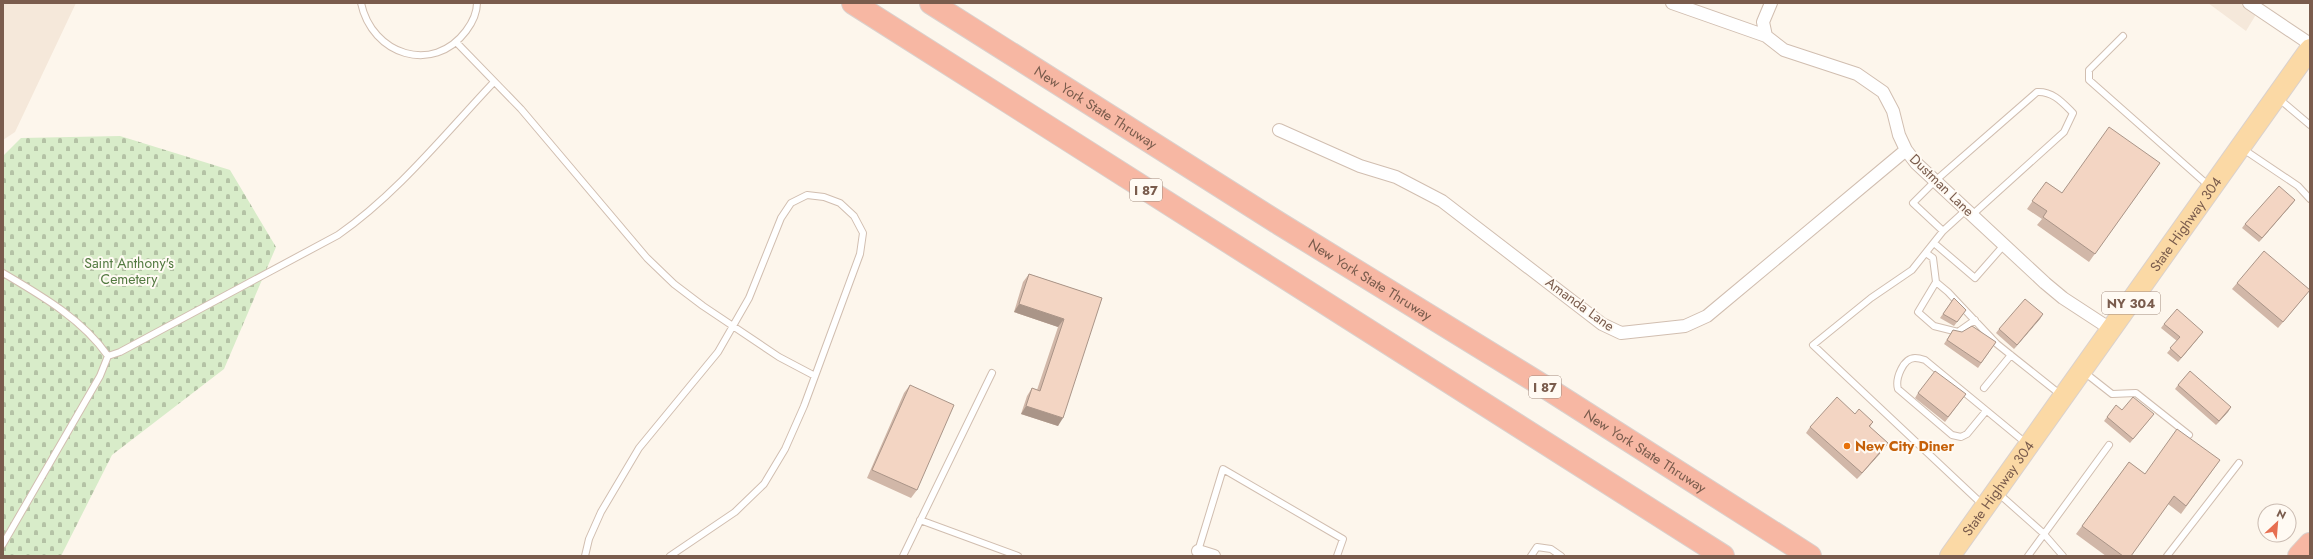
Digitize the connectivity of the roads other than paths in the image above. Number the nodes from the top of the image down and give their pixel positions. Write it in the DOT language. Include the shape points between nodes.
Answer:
graph roads {
  1 [pos="361,3"];
  2 [pos="477,3"];
  3 [pos="853,3"];
  4 [pos="931,3"];
  5 [pos="1672,3"];
  6 [pos="1771,3"];
  7 [pos="2249,3"];
  8 [pos="1766,36"];
  9 [pos="2123,36"];
  10 [pos="456,42"];
  11 [pos="2310,44"];
  12 [pos="2310,49"];
  13 [pos="493,83"];
  14 [pos="2276,97"];
  15 [pos="2310,125"];
  16 [pos="1279,130"];
  17 [pos="2240,148"];
  18 [pos="1906,150"];
  19 [pos="1935,181"];
  20 [pos="2212,188"];
  21 [pos="2310,199"];
  22 [pos="1969,213"];
  23 [pos="1943,230"];
  24 [pos="1934,242"];
  25 [pos="2004,245"];
  26 [pos="1926,253"];
  27 [pos="3,273"];
  28 [pos="1936,282"];
  29 [pos="1975,320"];
  30 [pos="733,325"];
  31 [pos="2112,330"];
  32 [pos="2011,355"];
  33 [pos="108,356"];
  34 [pos="2083,371"];
  35 [pos="992,373"];
  36 [pos="815,376"];
  37 [pos="1984,388"];
  38 [pos="2064,398"];
  39 [pos="1986,412"];
  40 [pos="2189,435"];
  41 [pos="2109,445"];
  42 [pos="2030,446"];
  43 [pos="2239,463"];
  44 [pos="1991,500"];
  45 [pos="920,520"];
  46 [pos="2043,533"];
  47 [pos="3,544"];
  48 [pos="2310,544"];
  49 [pos="1198,550"];
  50 [pos="1809,555"];
  51 [pos="585,556"];
  52 [pos="670,556"];
  53 [pos="903,556"];
  54 [pos="1018,556"];
  55 [pos="1214,556"];
  56 [pos="1337,556"];
  57 [pos="1531,556"];
  58 [pos="1561,556"];
  59 [pos="1723,556"];
  60 [pos="1950,556"];
  61 [pos="2028,556"];
  62 [pos="2063,556"];
  63 [pos="2167,556"];
  64 [pos="2299,556"];
  1 -- 10 [label="lane" via="364,17 374,34 390,47 407,54 426,55 444,50"];
  2 -- 10 [label="lane" via="471,24"];
  3 -- 59 [label="highway, I 87"];
  4 -- 50 [label="highway, New York State Thruway / I 87"];
  5 -- 8 [label="street, Dustman Lane"];
  6 -- 8 [label="street" via="1764,22"];
  7 -- 11 [label="street"];
  8 -- 18 [label="street, Dustman Lane" via="1784,50 1857,74 1883,92 1893,111"];
  9 -- 20 [label="lane" via="2089,70 2089,80"];
  10 -- 13 [label="lane"];
  12 -- 14 [label="main road, State Highway 304 / NY 304"];
  13 -- 30 [label="lane" via="521,109 647,258 674,284"];
  13 -- 33 [label="lane" via="360,220 338,235 120,352"];
  14 -- 15 [label="lane"];
  14 -- 17 [label="main road, State Highway 304 / NY 304"];
  16 -- 18 [label="street, Amanda Lane" via="1360,166 1396,177 1442,201 1602,324 1621,333 1685,326 1707,316"];
  17 -- 20 [label="main road, State Highway 304 / NY 304"];
  17 -- 21 [label="lane" via="2298,186"];
  18 -- 19 [label="street, Dustman Lane"];
  19 -- 22 [label="street, Dustman Lane"];
  19 -- 22 [label="lane" via="2037,92 2046,91 2061,100 2073,113 2064,132"];
  19 -- 23 [label="lane" via="1913,203"];
  20 -- 31 [label="main road, State Highway 304 / NY 304"];
  22 -- 23 [label="lane"];
  22 -- 25 [label="street, Dustman Lane"];
  23 -- 24 [label="lane"];
  24 -- 25 [label="lane" via="1975,278"];
  24 -- 26 [label="lane"];
  25 -- 31 [label="street, Dustman Lane" via="2063,298"];
  26 -- 28 [label="lane" via="1933,258"];
  26 -- 44 [label="lane" via="1912,270 1871,298 1813,344"];
  27 -- 33 [label="lane" via="72,318 96,339"];
  28 -- 29 [label="lane"];
  28 -- 29 [label="lane" via="1918,312 1934,326 1958,332"];
  29 -- 32 [label="lane"];
  30 -- 36 [label="lane" via="780,357"];
  30 -- 36 [label="lane" via="749,298 781,218 791,203 807,195 840,202 854,216 863,233 860,254"];
  30 -- 51 [label="lane" via="718,352 639,448 601,512 589,539"];
  31 -- 34 [label="main road, State Highway 304 / NY 304"];
  32 -- 37 [label="lane"];
  32 -- 38 [label="lane"];
  33 -- 47 [label="lane" via="100,376"];
  34 -- 38 [label="main road, State Highway 304 / NY 304"];
  34 -- 40 [label="lane" via="2112,394 2136,392"];
  35 -- 45 [label="lane"];
  36 -- 52 [label="lane" via="785,448 764,484 736,512"];
  38 -- 42 [label="main road, State Highway 304 / NY 304"];
  39 -- 39 [label="lane" via="1925,360 1909,359 1896,381 1898,389 1952,436 1961,437 1967,434"];
  39 -- 42 [label="lane"];
  41 -- 46 [label="lane"];
  42 -- 44 [label="main road, State Highway 304 / NY 304"];
  43 -- 63 [label="lane"];
  44 -- 46 [label="lane"];
  44 -- 60 [label="main road, State Highway 304 / NY 304"];
  45 -- 53 [label="lane"];
  45 -- 54 [label="lane"];
  46 -- 61 [label="lane"];
  46 -- 62 [label="lane"];
  48 -- 64 [label="highway"];
  49 -- 55 [label="street"];
  49 -- 56 [label="lane" via="1223,470 1342,539"];
  57 -- 58 [label="lane" via="1537,547 1551,549"];
}
